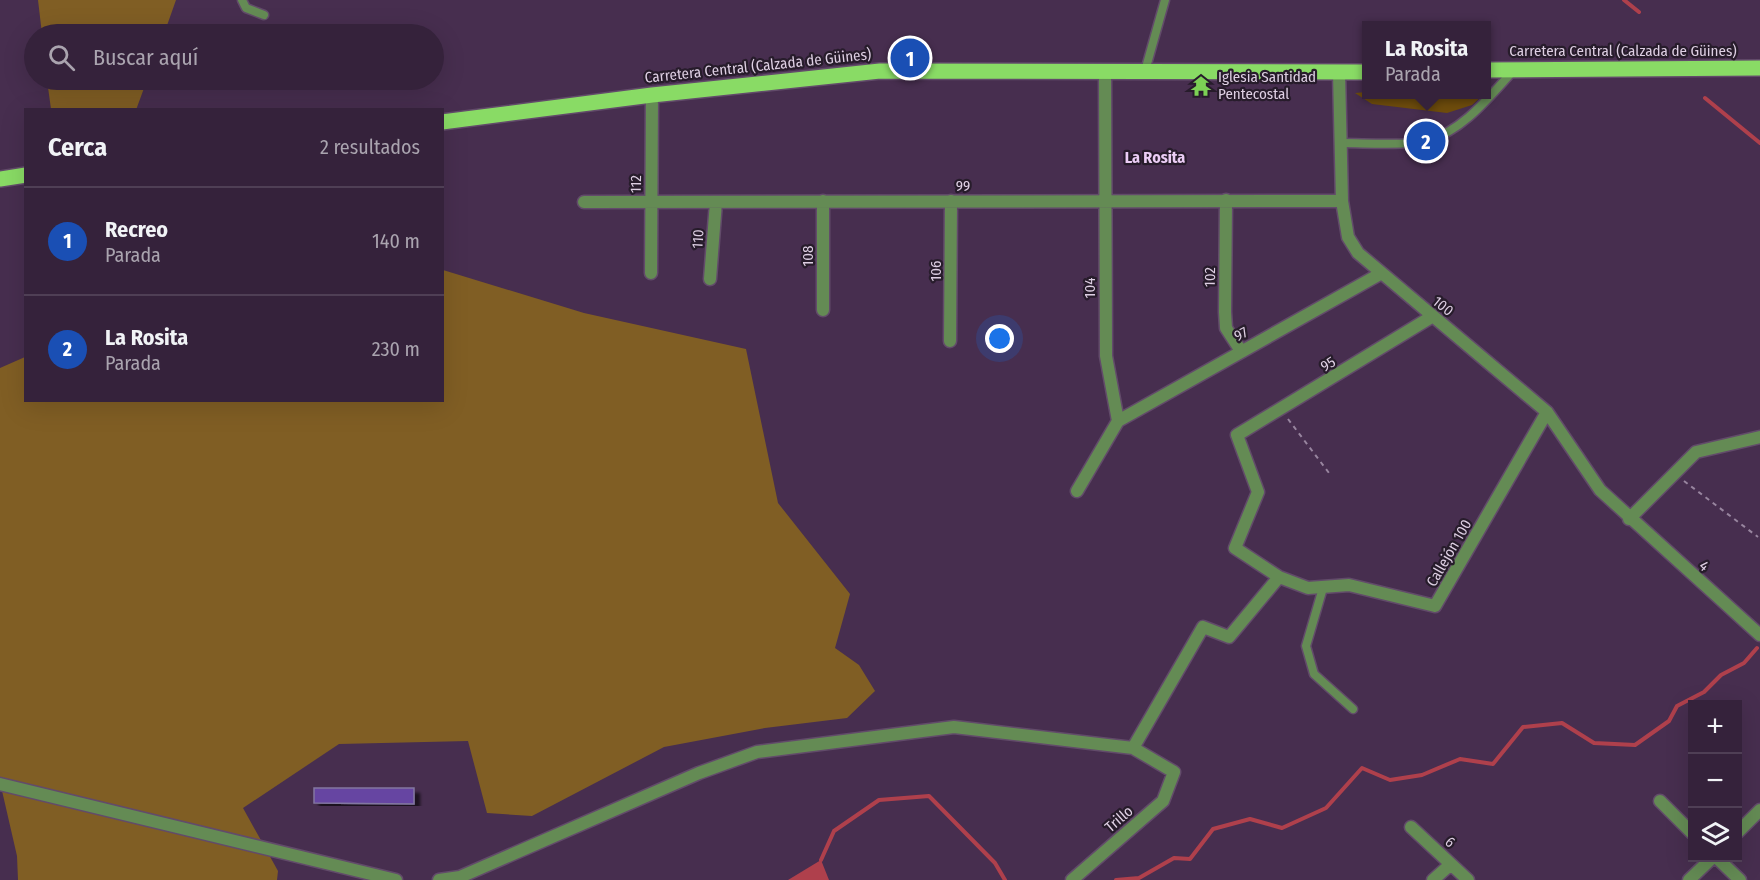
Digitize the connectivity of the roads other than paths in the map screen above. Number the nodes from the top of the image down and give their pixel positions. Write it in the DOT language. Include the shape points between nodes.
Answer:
graph roads {
  1 [pos="242,0"];
  2 [pos="1165,0"];
  3 [pos="264,15"];
  4 [pos="1760,68"];
  5 [pos="1491,70"];
  6 [pos="1514,70"];
  7 [pos="1105,71"];
  8 [pos="1145,71"];
  9 [pos="1362,72"];
  10 [pos="1339,73"];
  11 [pos="652,95"];
  12 [pos="1491,96"];
  13 [pos="1488,99"];
  14 [pos="444,122"];
  15 [pos="1343,143"];
  16 [pos="24,176"];
  17 [pos="0,179"];
  18 [pos="1105,200"];
  19 [pos="1226,200"];
  20 [pos="823,201"];
  21 [pos="951,201"];
  22 [pos="1342,201"];
  23 [pos="584,202"];
  24 [pos="716,202"];
  25 [pos="651,204"];
  26 [pos="651,273"];
  27 [pos="1380,274"];
  28 [pos="710,279"];
  29 [pos="823,310"];
  30 [pos="1434,316"];
  31 [pos="950,341"];
  32 [pos="1241,351"];
  33 [pos="1547,412"];
  34 [pos="1118,421"];
  35 [pos="1237,435"];
  36 [pos="1760,437"];
  37 [pos="1077,491"];
  38 [pos="1629,519"];
  39 [pos="1279,577"];
  40 [pos="1323,588"];
  41 [pos="1760,635"];
  42 [pos="1353,709"];
  43 [pos="1133,748"];
  44 [pos="0,784"];
  45 [pos="1660,801"];
  46 [pos="1760,810"];
  47 [pos="1411,827"];
  48 [pos="1742,827"];
  49 [pos="1688,829"];
  50 [pos="1708,862"];
  51 [pos="1721,862"];
  52 [pos="1451,864"];
  53 [pos="396,880"];
  54 [pos="439,880"];
  55 [pos="1072,880"];
  56 [pos="1433,880"];
  57 [pos="1468,880"];
  58 [pos="1689,880"];
  59 [pos="1740,880"];
  1 -- 3 [label="lane" via="246,8"];
  2 -- 8 [label="lane"];
  4 -- 6 [label="main road, Carretera Central (Calzada de Güines)"];
  5 -- 6 [label="main road, Carretera Central (Calzada de Güines)"];
  6 -- 12 [label="lane"];
  7 -- 8 [label="main road, Carretera Central (Calzada de Güines)"];
  7 -- 11 [label="main road, Carretera Central (Calzada de Güines)" via="880,71"];
  7 -- 18 [label="street, 104"];
  8 -- 10 [label="main road, Carretera Central (Calzada de Güines)"];
  9 -- 10 [label="main road, Carretera Central (Calzada de Güines)"];
  10 -- 15 [label="street, 100"];
  11 -- 14 [label="main road, Carretera Central (Calzada de Güines)"];
  11 -- 25 [label="street, 112"];
  13 -- 15 [label="lane" via="1451,130 1426,141"];
  15 -- 22 [label="street, 100"];
  16 -- 17 [label="main road"];
  18 -- 19 [label="street, 99"];
  18 -- 21 [label="street, 99"];
  18 -- 34 [label="street, 104" via="1106,356"];
  19 -- 22 [label="street, 99"];
  19 -- 32 [label="street, 102" via="1224,312 1226,328"];
  20 -- 21 [label="street, 99"];
  20 -- 24 [label="street, 99"];
  20 -- 29 [label="street, 108"];
  21 -- 31 [label="street, 106"];
  22 -- 27 [label="street, 100" via="1348,237"];
  23 -- 25 [label="street, 99"];
  24 -- 25 [label="street, 99"];
  24 -- 28 [label="street, 110"];
  25 -- 26 [label="street, 112"];
  27 -- 30 [label="street, 100"];
  27 -- 32 [label="street, 97"];
  30 -- 33 [label="street, 100"];
  30 -- 35 [label="street, 95"];
  32 -- 34 [label="street, 97"];
  33 -- 38 [label="street, 100" via="1600,490"];
  33 -- 40 [label="street, Callejón 100" via="1436,606 1349,585"];
  34 -- 37 [label="street"];
  35 -- 39 [label="street, Callejón 100" via="1258,492 1235,548"];
  36 -- 38 [label="street" via="1696,452"];
  38 -- 41 [label="street, 4"];
  39 -- 40 [label="street, Callejón 100" via="1308,588"];
  39 -- 43 [label="street" via="1229,637 1203,627"];
  40 -- 42 [label="lane" via="1306,646 1314,674"];
  43 -- 54 [label="street" via="954,727 757,752 699,773 460,877"];
  43 -- 55 [label="street, Trillo" via="1174,772 1162,801"];
  44 -- 53 [label="street"];
  45 -- 49 [label="street"];
  46 -- 48 [label="street"];
  47 -- 52 [label="street, 6"];
  50 -- 58 [label="street"];
  51 -- 59 [label="street"];
  52 -- 56 [label="street"];
  52 -- 57 [label="street, 6"];
}
